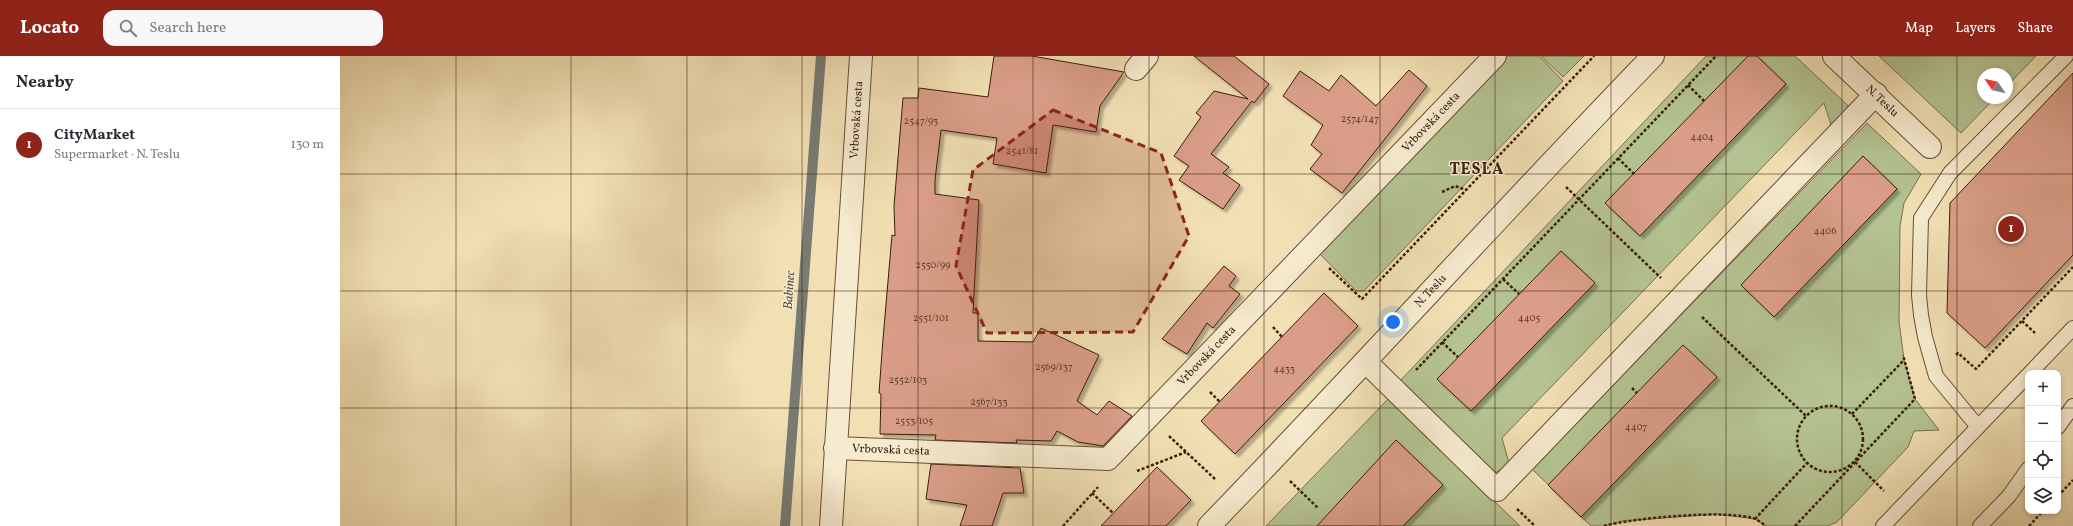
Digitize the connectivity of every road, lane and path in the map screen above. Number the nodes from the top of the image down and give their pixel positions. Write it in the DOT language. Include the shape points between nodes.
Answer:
graph roads {
  1 [pos="861,56"];
  2 [pos="1495,56"];
  3 [pos="1594,56"];
  4 [pos="1653,56"];
  5 [pos="1716,56"];
  6 [pos="1834,56"];
  7 [pos="2066,56"];
  8 [pos="1688,85"];
  9 [pos="1876,94"];
  10 [pos="1704,101"];
  11 [pos="1930,147"];
  12 [pos="1618,158"];
  13 [pos="1634,174"];
  14 [pos="1466,190"];
  15 [pos="1442,192"];
  16 [pos="1309,250"];
  17 [pos="2073,267"];
  18 [pos="1503,279"];
  19 [pos="1519,294"];
  20 [pos="2073,328"];
  21 [pos="1442,342"];
  22 [pos="1458,357"];
  23 [pos="1954,357"];
  24 [pos="1904,360"];
  25 [pos="1366,362"];
  26 [pos="2033,370"];
  27 [pos="2025,378"];
  28 [pos="1396,391"];
  29 [pos="1915,399"];
  30 [pos="2071,411"];
  31 [pos="1852,414"];
  32 [pos="1149,416"];
  33 [pos="2061,423"];
  34 [pos="1978,427"];
  35 [pos="835,448"];
  36 [pos="1117,449"];
  37 [pos="1186,452"];
  38 [pos="1855,462"];
  39 [pos="1807,463"];
  40 [pos="1134,472"];
  41 [pos="2025,473"];
  42 [pos="1287,478"];
  43 [pos="2073,480"];
  44 [pos="1105,484"];
  45 [pos="1098,487"];
  46 [pos="1092,493"];
  47 [pos="2061,493"];
  48 [pos="1235,499"];
  49 [pos="1318,508"];
  50 [pos="1113,513"];
  51 [pos="2041,514"];
  52 [pos="1755,519"];
  53 [pos="831,526"];
  54 [pos="1062,526"];
  55 [pos="1209,526"];
  56 [pos="1604,526"];
  57 [pos="1766,526"];
  58 [pos="1795,526"];
  59 [pos="1884,526"];
  60 [pos="1980,526"];
  61 [pos="2029,526"];
  1 -- 35 [label="street, Vrbovská cesta"];
  2 -- 16 [label="street, Vrbovská cesta"];
  3 -- 14 [label="path"];
  4 -- 25 [label="street, N. Teslu" via="1545,168"];
  5 -- 8 [label="path"];
  6 -- 9 [label="street, N. Teslu"];
  7 -- 34 [label="lane" via="1950,173 1921,218 1919,295 1927,344 1936,376"];
  8 -- 10 [label="path"];
  8 -- 12 [label="path"];
  9 -- 11 [label="street, N. Teslu"];
  9 -- 28 [label="street" via="1497,490"];
  12 -- 13 [label="path"];
  12 -- 18 [label="path"];
  14 -- 15 [label="path" via="1454,186"];
  14 -- 16 [label="path" via="1362,299"];
  16 -- 32 [label="street, Vrbovská cesta"];
  17 -- 23 [label="path" via="1976,370 1958,353"];
  18 -- 19 [label="path"];
  18 -- 21 [label="path"];
  20 -- 26 [label="lane"];
  21 -- 22 [label="path"];
  21 -- 28 [label="path"];
  24 -- 31 [label="path"];
  25 -- 28 [label="street"];
  25 -- 48 [label="street, N. Teslu"];
  27 -- 34 [label="lane"];
  29 -- 38 [label="path"];
  30 -- 33 [label="lane"];
  31 -- 38 [label="path" via="1859,422 1864,443"];
  31 -- 39 [label="path" via="1844,408 1824,406 1806,416 1797,435 1799,450"];
  32 -- 36 [label="street, Vrbovská cesta"];
  32 -- 37 [label="path"];
  34 -- 59 [label="lane"];
  35 -- 36 [label="street, Vrbovská cesta" via="1108,459"];
  35 -- 53 [label="street, Vrbovská cesta"];
  36 -- 45 [label="path"];
  37 -- 40 [label="path"];
  37 -- 48 [label="path"];
  38 -- 39 [label="path" via="1841,470 1826,472"];
  38 -- 58 [label="path"];
  39 -- 52 [label="path"];
  41 -- 60 [label="lane"];
  42 -- 49 [label="path"];
  43 -- 47 [label="path"];
  44 -- 45 [label="path"];
  45 -- 46 [label="path"];
  46 -- 50 [label="path"];
  46 -- 54 [label="path"];
  48 -- 55 [label="street, N. Teslu"];
  51 -- 61 [label="path"];
  52 -- 56 [label="path" via="1717,514 1623,521"];
  52 -- 57 [label="path"];
}
